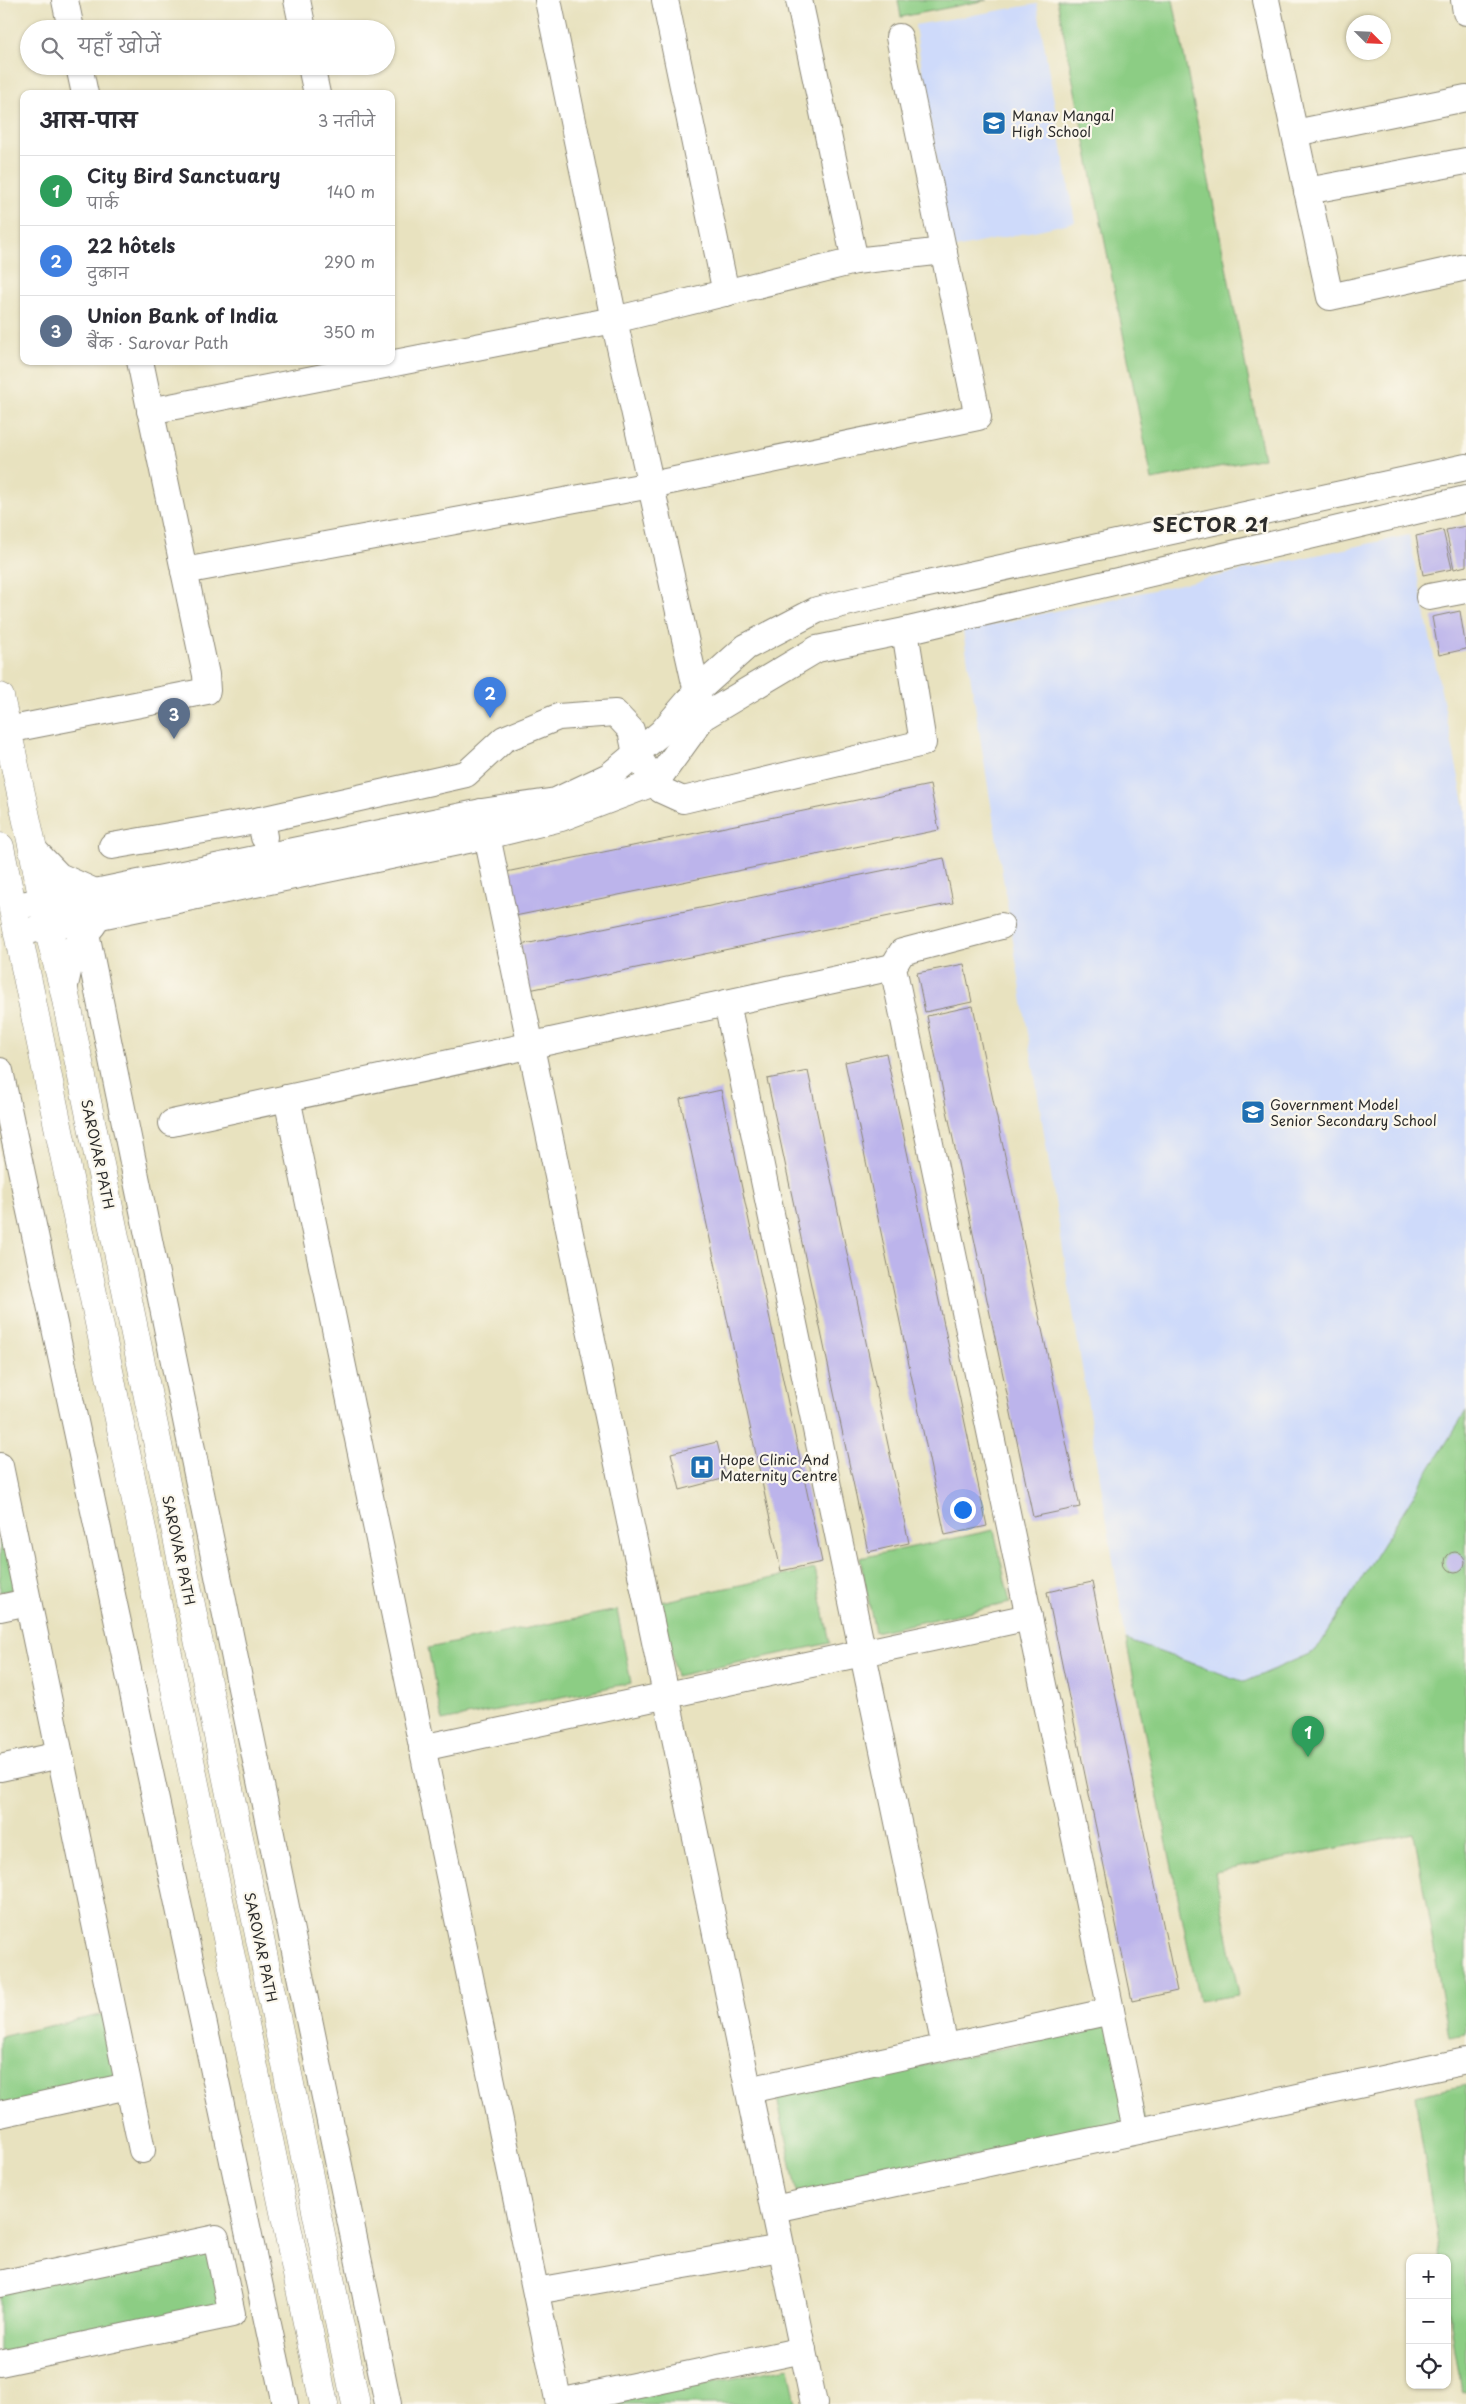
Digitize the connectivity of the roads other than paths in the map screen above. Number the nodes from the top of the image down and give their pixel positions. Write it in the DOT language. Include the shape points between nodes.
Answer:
graph roads {
  1 [pos="65,0"];
  2 [pos="297,0"];
  3 [pos="548,0"];
  4 [pos="665,0"];
  5 [pos="799,0"];
  6 [pos="1266,0"];
  7 [pos="1464,0"];
  8 [pos="1466,12"];
  9 [pos="69,20"];
  10 [pos="301,20"];
  11 [pos="900,37"];
  12 [pos="81,75"];
  13 [pos="313,75"];
  14 [pos="83,90"];
  15 [pos="316,90"];
  16 [pos="1466,98"];
  17 [pos="1295,133"];
  18 [pos="1466,161"];
  19 [pos="1307,192"];
  20 [pos="944,251"];
  21 [pos="855,262"];
  22 [pos="1466,267"];
  23 [pos="726,293"];
  24 [pos="614,320"];
  25 [pos="395,359"];
  26 [pos="141,365"];
  27 [pos="364,365"];
  28 [pos="150,411"];
  29 [pos="1466,467"];
  30 [pos="651,485"];
  31 [pos="1466,500"];
  32 [pos="184,571"];
  33 [pos="1466,590"];
  34 [pos="1429,598"];
  35 [pos="905,631"];
  36 [pos="697,691"];
  37 [pos="0,697"];
  38 [pos="703,717"];
  39 [pos="7,730"];
  40 [pos="636,754"];
  41 [pos="656,782"];
  42 [pos="260,820"];
  43 [pos="485,824"];
  44 [pos="112,846"];
  45 [pos="0,847"];
  46 [pos="33,849"];
  47 [pos="268,869"];
  48 [pos="98,891"];
  49 [pos="12,906"];
  50 [pos="45,915"];
  51 [pos="97,923"];
  52 [pos="1001,926"];
  53 [pos="18,933"];
  54 [pos="893,967"];
  55 [pos="64,990"];
  56 [pos="727,1003"];
  57 [pos="531,1046"];
  58 [pos="0,1071"];
  59 [pos="287,1098"];
  60 [pos="172,1123"];
  61 [pos="0,1466"];
  62 [pos="5,1515"];
  63 [pos="28,1602"];
  64 [pos="0,1608"];
  65 [pos="1029,1617"];
  66 [pos="863,1653"];
  67 [pos="667,1696"];
  68 [pos="422,1748"];
  69 [pos="60,1755"];
  70 [pos="0,1768"];
  71 [pos="1111,2011"];
  72 [pos="945,2047"];
  73 [pos="1466,2061"];
  74 [pos="128,2086"];
  75 [pos="749,2090"];
  76 [pos="0,2114"];
  77 [pos="1136,2130"];
  78 [pos="142,2150"];
  79 [pos="774,2209"];
  80 [pos="781,2248"];
  81 [pos="0,2284"];
  82 [pos="536,2290"];
  83 [pos="803,2350"];
  84 [pos="0,2363"];
  85 [pos="559,2403"];
  86 [pos="285,2404"];
  87 [pos="324,2404"];
  88 [pos="356,2404"];
  89 [pos="388,2404"];
  90 [pos="814,2404"];
  1 -- 9 [label="street"];
  2 -- 10 [label="street"];
  3 -- 24 [label="street"];
  4 -- 23 [label="street"];
  5 -- 21 [label="street"];
  6 -- 17 [label="street"];
  7 -- 8 [label="street"];
  11 -- 20 [label="street"];
  12 -- 14 [label="street"];
  13 -- 15 [label="street"];
  16 -- 17 [label="street"];
  17 -- 19 [label="street"];
  18 -- 19 [label="street"];
  19 -- 22 [label="street" via="1330,297"];
  20 -- 21 [label="street"];
  20 -- 30 [label="street" via="978,417"];
  21 -- 23 [label="street"];
  23 -- 24 [label="street"];
  24 -- 25 [label="street"];
  24 -- 30 [label="street"];
  26 -- 28 [label="street"];
  27 -- 28 [label="street"];
  28 -- 32 [label="street"];
  29 -- 36 [label="street" via="817,610 746,647"];
  30 -- 32 [label="street"];
  30 -- 36 [label="street"];
  31 -- 35 [label="street"];
  32 -- 39 [label="street" via="206,675 206,691"];
  33 -- 34 [label="street"];
  35 -- 38 [label="street" via="817,649"];
  35 -- 41 [label="street" via="923,743 683,800 661,790"];
  36 -- 38 [label="street"];
  36 -- 40 [label="street" via="662,732"];
  37 -- 39 [label="main road, SAROVAR PATH"];
  38 -- 41 [label="street"];
  39 -- 46 [label="main road, SAROVAR PATH"];
  40 -- 41 [label="street"];
  40 -- 42 [label="street" via="631,730 615,713 558,717 504,739 466,774"];
  40 -- 43 [label="street" via="609,776 556,802"];
  41 -- 43 [label="street" via="561,818"];
  42 -- 44 [label="street"];
  42 -- 47 [label="street"];
  43 -- 47 [label="street"];
  43 -- 57 [label="street"];
  45 -- 49 [label="main road"];
  46 -- 48 [label="street" via="59,876"];
  46 -- 50 [label="main road, SAROVAR PATH"];
  47 -- 48 [label="street"];
  47 -- 51 [label="street"];
  48 -- 50 [label="street"];
  48 -- 51 [label="street"];
  49 -- 50 [label="street"];
  49 -- 53 [label="main road"];
  50 -- 51 [label="street"];
  50 -- 53 [label="street"];
  50 -- 55 [label="main road, SAROVAR PATH"];
  51 -- 55 [label="street" via="73,949"];
  51 -- 89 [label="street"];
  52 -- 54 [label="street" via="902,952"];
  53 -- 87 [label="main road"];
  54 -- 56 [label="street"];
  54 -- 65 [label="street"];
  55 -- 88 [label="main road, SAROVAR PATH"];
  56 -- 57 [label="street"];
  56 -- 66 [label="street"];
  57 -- 59 [label="street"];
  57 -- 67 [label="street"];
  58 -- 86 [label="street"];
  59 -- 60 [label="street"];
  59 -- 68 [label="street"];
  61 -- 62 [label="street"];
  62 -- 63 [label="street"];
  63 -- 64 [label="street"];
  63 -- 69 [label="street"];
  65 -- 66 [label="street"];
  65 -- 71 [label="street"];
  66 -- 67 [label="street"];
  66 -- 72 [label="street"];
  67 -- 68 [label="street"];
  67 -- 75 [label="street"];
  68 -- 82 [label="street"];
  69 -- 70 [label="street"];
  69 -- 74 [label="street"];
  71 -- 72 [label="street"];
  71 -- 77 [label="street"];
  72 -- 75 [label="street"];
  73 -- 77 [label="street"];
  74 -- 76 [label="street"];
  74 -- 78 [label="street"];
  75 -- 79 [label="street"];
  77 -- 79 [label="street"];
  79 -- 80 [label="street"];
  80 -- 82 [label="street"];
  80 -- 83 [label="street"];
  81 -- 84 [label="street" via="216,2238 232,2314"];
  82 -- 85 [label="street"];
  83 -- 85 [label="street"];
  83 -- 90 [label="street"];
}
